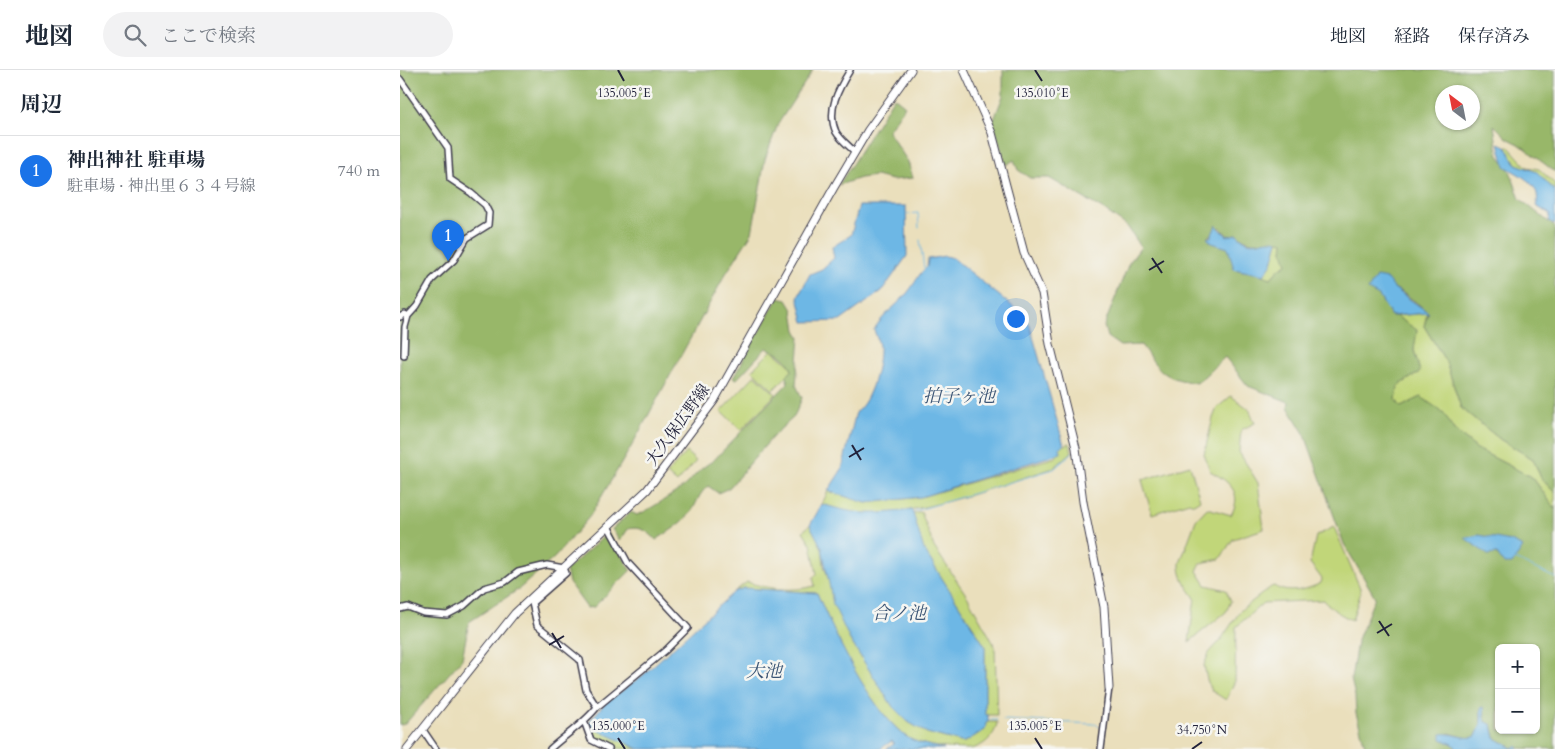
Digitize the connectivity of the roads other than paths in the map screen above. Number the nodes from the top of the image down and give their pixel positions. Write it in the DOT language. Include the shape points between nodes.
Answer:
graph roads {
  1 [pos="850,70"];
  2 [pos="910,70"];
  3 [pos="964,70"];
  4 [pos="400,79"];
  5 [pos="855,152"];
  6 [pos="408,316"];
  7 [pos="400,318"];
  8 [pos="404,356"];
  9 [pos="609,528"];
  10 [pos="564,568"];
  11 [pos="400,609"];
  12 [pos="1108,688"];
  13 [pos="597,707"];
  14 [pos="584,721"];
  15 [pos="423,730"];
  16 [pos="407,749"];
  17 [pos="436,749"];
  18 [pos="550,749"];
  19 [pos="608,749"];
  20 [pos="1101,749"];
  1 -- 5 [label="street" via="835,94 834,124 837,134"];
  2 -- 5 [label="street, 大久保広野線"];
  3 -- 12 [label="street" via="992,133 1024,253 1042,293 1050,344 1076,448 1104,608"];
  4 -- 6 [label="street" via="448,148 450,180 472,193 489,213 488,225 467,238 454,260 432,280"];
  5 -- 9 [label="street, 大久保広野線" via="714,401 647,490"];
  6 -- 7 [label="street" via="405,314"];
  6 -- 8 [label="street"];
  9 -- 10 [label="street, 大久保広野線"];
  9 -- 13 [label="street" via="628,563 688,628"];
  10 -- 11 [label="street" via="547,565 518,572 505,582 484,588 464,606 447,614 423,613 408,607"];
  10 -- 13 [label="street" via="566,573 532,603 537,625 580,660 586,690"];
  10 -- 15 [label="street, 大久保広野線" via="515,613"];
  12 -- 20 [label="street"];
  13 -- 14 [label="street"];
  14 -- 18 [label="street"];
  14 -- 19 [label="street" via="591,740"];
  15 -- 16 [label="street, 大久保広野線"];
  15 -- 17 [label="street"];
}
